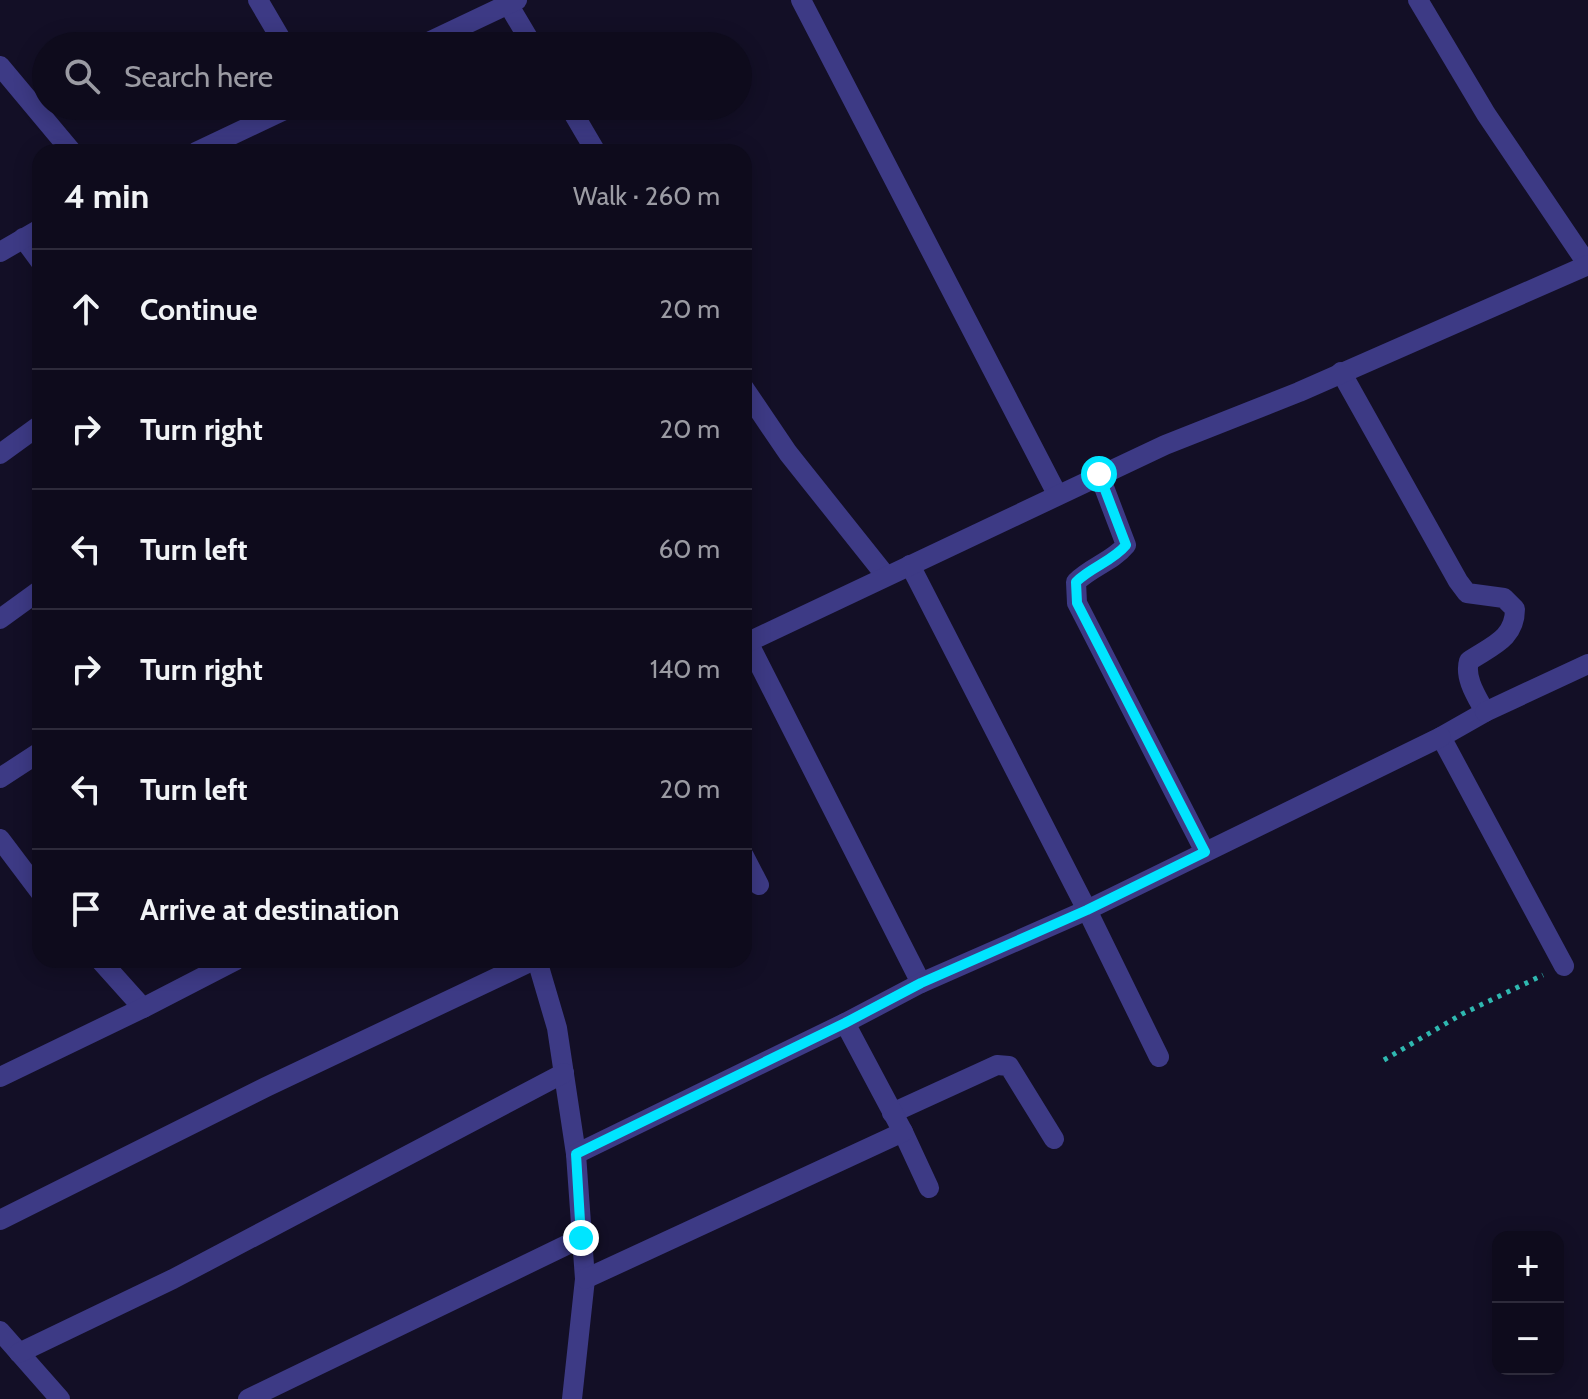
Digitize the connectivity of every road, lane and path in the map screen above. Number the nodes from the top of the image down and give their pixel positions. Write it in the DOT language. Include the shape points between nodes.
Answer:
graph roads {
  1 [pos="258,0"];
  2 [pos="801,0"];
  3 [pos="1418,0"];
  4 [pos="513,2"];
  5 [pos="277,32"];
  6 [pos="450,32"];
  7 [pos="527,32"];
  8 [pos="0,66"];
  9 [pos="32,104"];
  10 [pos="45,120"];
  11 [pos="263,120"];
  12 [pos="577,120"];
  13 [pos="65,144"];
  14 [pos="213,144"];
  15 [pos="591,144"];
  16 [pos="32,234"];
  17 [pos="0,252"];
  18 [pos="1588,265"];
  19 [pos="1341,372"];
  20 [pos="752,400"];
  21 [pos="32,431"];
  22 [pos="0,454"];
  23 [pos="1099,474"];
  24 [pos="1057,494"];
  25 [pos="910,565"];
  26 [pos="886,576"];
  27 [pos="32,596"];
  28 [pos="0,619"];
  29 [pos="752,640"];
  30 [pos="752,655"];
  31 [pos="1588,664"];
  32 [pos="1485,712"];
  33 [pos="1441,737"];
  34 [pos="32,757"];
  35 [pos="0,778"];
  36 [pos="0,839"];
  37 [pos="1205,852"];
  38 [pos="752,871"];
  39 [pos="32,881"];
  40 [pos="759,885"];
  41 [pos="1087,910"];
  42 [pos="1564,966"];
  43 [pos="107,968"];
  44 [pos="220,968"];
  45 [pos="518,968"];
  46 [pos="538,968"];
  47 [pos="921,983"];
  48 [pos="143,1008"];
  49 [pos="845,1023"];
  50 [pos="1159,1057"];
  51 [pos="1384,1060"];
  52 [pos="564,1073"];
  53 [pos="0,1077"];
  54 [pos="892,1113"];
  55 [pos="903,1132"];
  56 [pos="1054,1139"];
  57 [pos="576,1154"];
  58 [pos="929,1188"];
  59 [pos="0,1220"];
  60 [pos="581,1238"];
  61 [pos="585,1279"];
  62 [pos="6,1341"];
  63 [pos="60,1399"];
  64 [pos="248,1399"];
  65 [pos="572,1399"];
  1 -- 5 [label="street"];
  2 -- 24 [label="street"];
  3 -- 18 [label="street" via="1486,114"];
  4 -- 6 [label="street"];
  4 -- 7 [label="street"];
  8 -- 9 [label="street"];
  10 -- 13 [label="street"];
  11 -- 14 [label="street"];
  12 -- 15 [label="street"];
  16 -- 17 [label="street"];
  18 -- 19 [label="street"];
  19 -- 23 [label="street"];
  19 -- 32 [label="street" via="1458,581 1467,593 1504,598 1515,609 1509,634 1467,666"];
  20 -- 26 [label="street"];
  21 -- 22 [label="street"];
  23 -- 24 [label="street"];
  23 -- 37 [label="street" via="1126,545 1076,582 1077,603"];
  24 -- 25 [label="street"];
  25 -- 26 [label="street"];
  25 -- 41 [label="street"];
  26 -- 29 [label="street"];
  27 -- 28 [label="street"];
  30 -- 47 [label="street"];
  31 -- 32 [label="street"];
  32 -- 33 [label="street"];
  33 -- 37 [label="street"];
  33 -- 42 [label="street"];
  34 -- 35 [label="street"];
  36 -- 39 [label="street"];
  37 -- 41 [label="street"];
  38 -- 40 [label="street"];
  41 -- 47 [label="street"];
  41 -- 50 [label="street"];
  42 -- 51 [label="path" via="1462,1014"];
  43 -- 48 [label="street"];
  44 -- 48 [label="street"];
  45 -- 59 [label="street"];
  46 -- 52 [label="street" via="557,1028"];
  47 -- 49 [label="street"];
  48 -- 53 [label="street"];
  49 -- 54 [label="street"];
  49 -- 57 [label="street"];
  52 -- 57 [label="street"];
  52 -- 62 [label="street" via="173,1279"];
  54 -- 55 [label="street"];
  54 -- 56 [label="street" via="997,1065 1009,1066"];
  55 -- 58 [label="street"];
  55 -- 61 [label="street"];
  57 -- 60 [label="street"];
  60 -- 61 [label="street"];
  60 -- 64 [label="street"];
  61 -- 65 [label="street"];
  62 -- 63 [label="street"];
}
